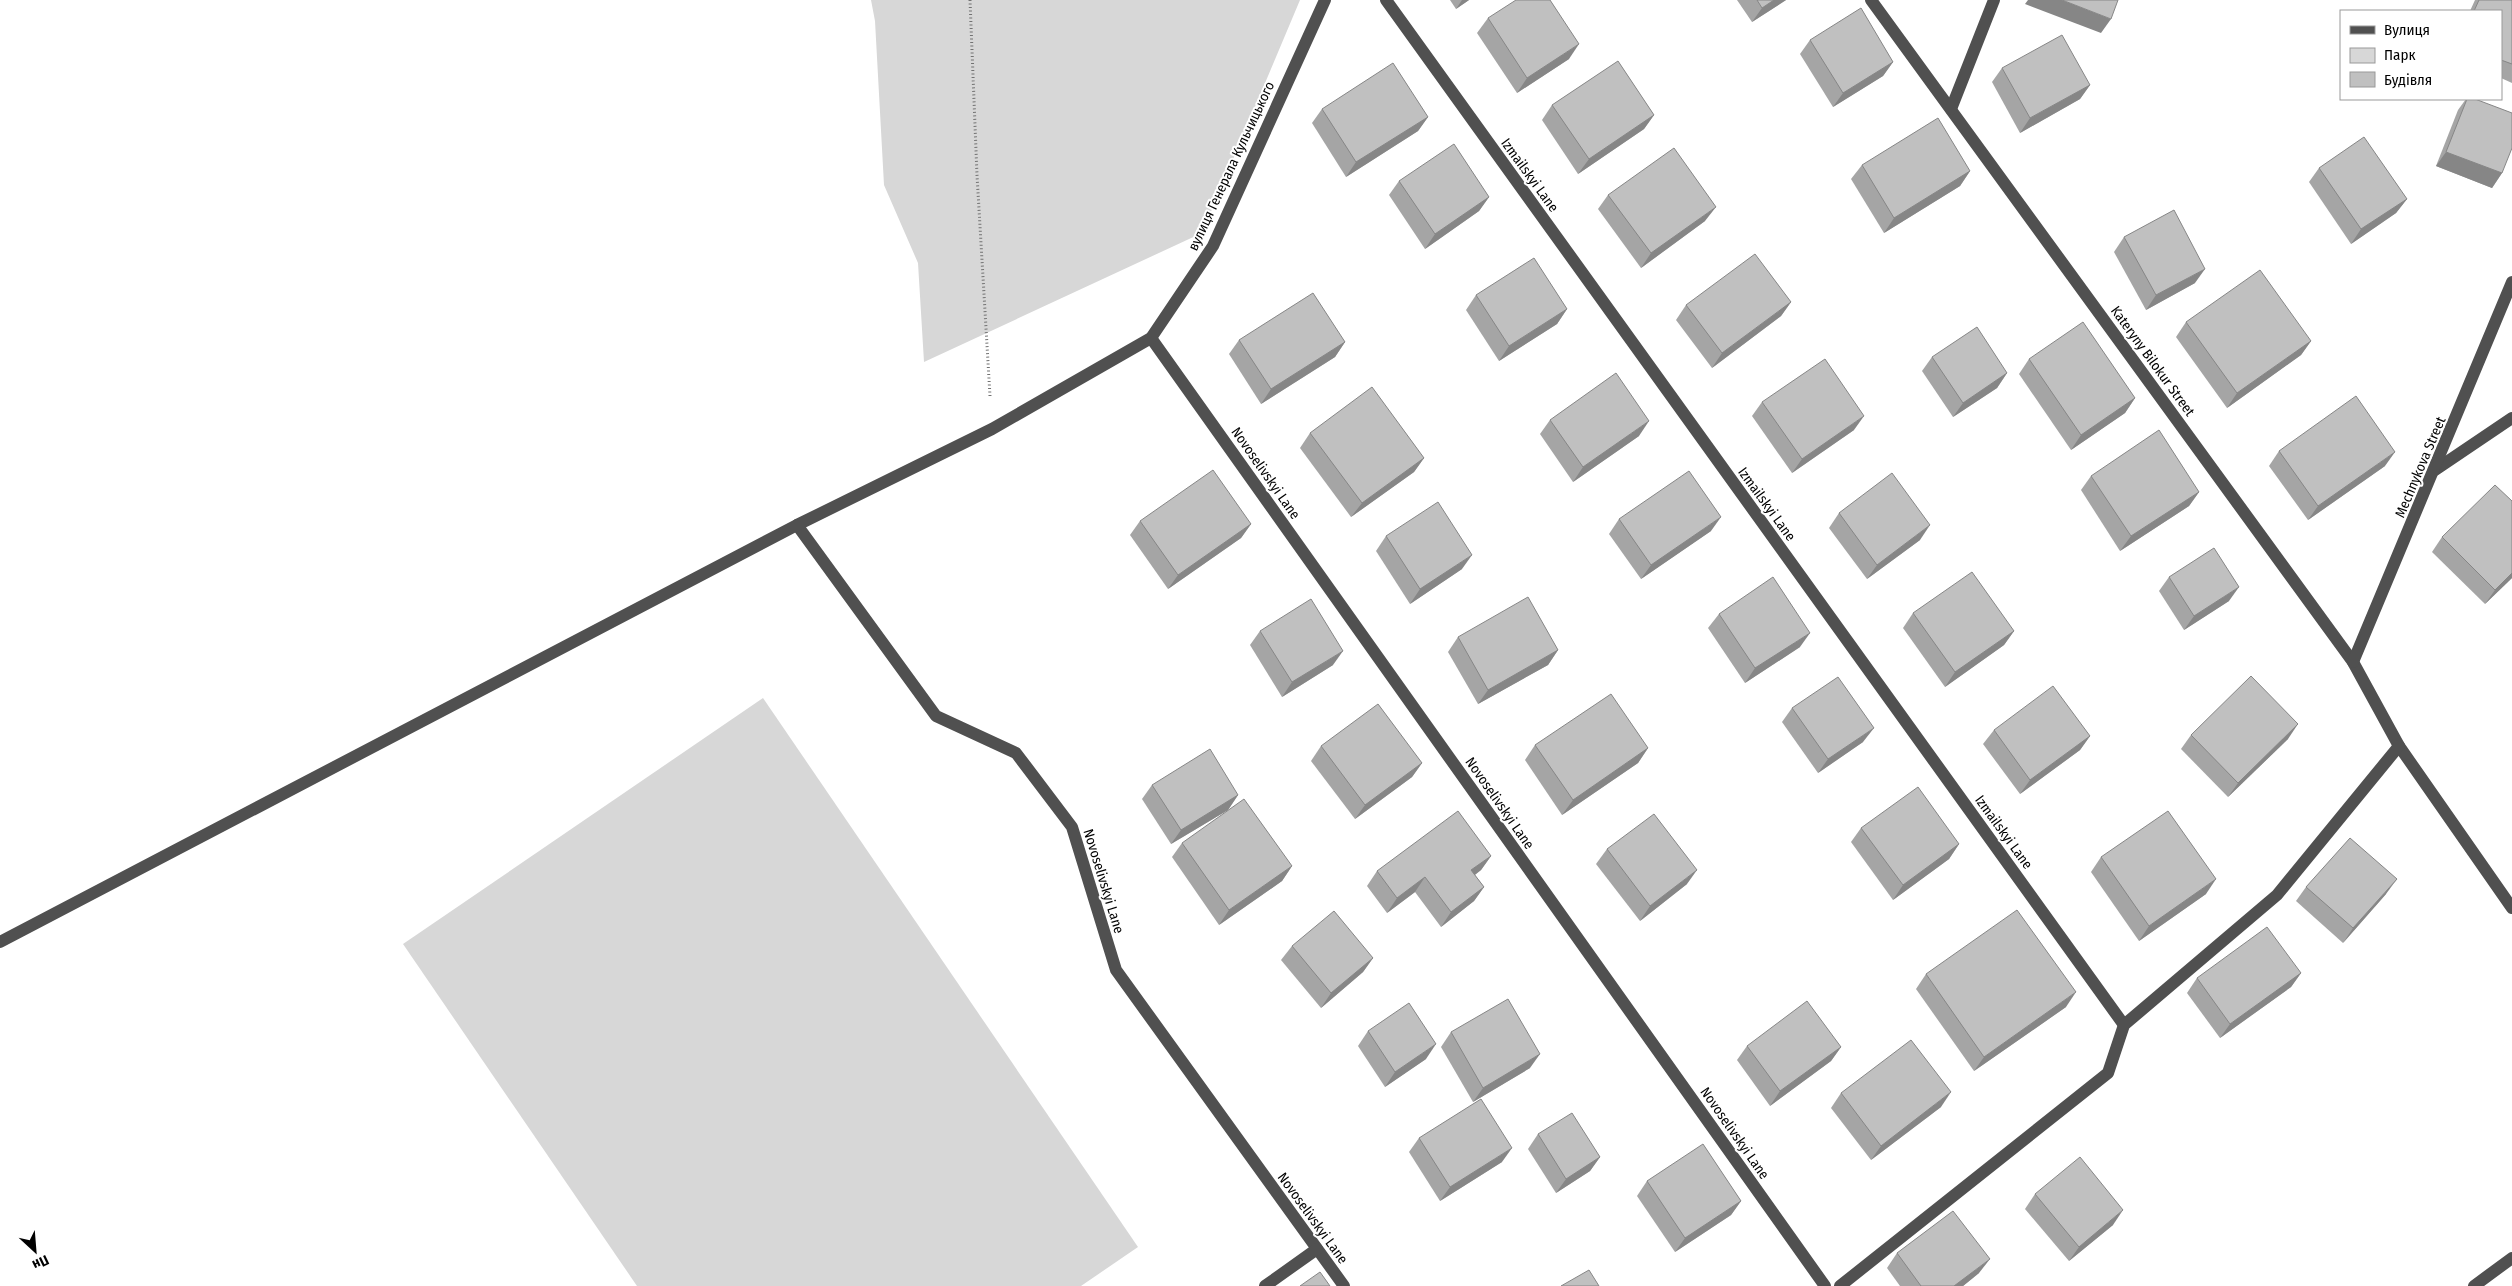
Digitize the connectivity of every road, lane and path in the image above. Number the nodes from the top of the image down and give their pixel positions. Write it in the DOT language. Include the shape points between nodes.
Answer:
graph roads {
  1 [pos="970,0"];
  2 [pos="1325,0"];
  3 [pos="1386,0"];
  4 [pos="1871,0"];
  5 [pos="1994,0"];
  6 [pos="1952,109"];
  7 [pos="2512,282"];
  8 [pos="1151,338"];
  9 [pos="2512,418"];
  10 [pos="992,429"];
  11 [pos="2435,470"];
  12 [pos="797,525"];
  13 [pos="2353,662"];
  14 [pos="2399,746"];
  15 [pos="2512,908"];
  16 [pos="0,942"];
  17 [pos="2124,1025"];
  18 [pos="1317,1249"];
  19 [pos="2512,1258"];
  20 [pos="1265,1286"];
  21 [pos="1344,1286"];
  22 [pos="1825,1286"];
  23 [pos="1840,1286"];
  24 [pos="2474,1286"];
  1 -- 10 [label="path"];
  2 -- 8 [label="street, вулиця Генерала Кульчицького" via="1213,246"];
  3 -- 17 [label="street, Izmailskyi Lane"];
  4 -- 6 [label="street, Kateryny Bilokur Street"];
  5 -- 6 [label="street"];
  6 -- 13 [label="street, Kateryny Bilokur Street"];
  7 -- 11 [label="street, Mechnykova Street"];
  8 -- 10 [label="street"];
  8 -- 22 [label="street, Novoselivskyi Lane"];
  9 -- 11 [label="street"];
  10 -- 12 [label="street"];
  11 -- 13 [label="street, Mechnykova Street"];
  12 -- 16 [label="street"];
  12 -- 18 [label="street, Novoselivskyi Lane" via="936,716 1016,754 1072,827 1116,970"];
  13 -- 14 [label="street, Kateryny Bilokur Street"];
  14 -- 15 [label="street, Kateryny Bilokur Street"];
  14 -- 17 [label="street" via="2277,895"];
  17 -- 23 [label="street" via="2108,1073"];
  18 -- 20 [label="street"];
  18 -- 21 [label="street, Novoselivskyi Lane"];
  19 -- 24 [label="street"];
}
